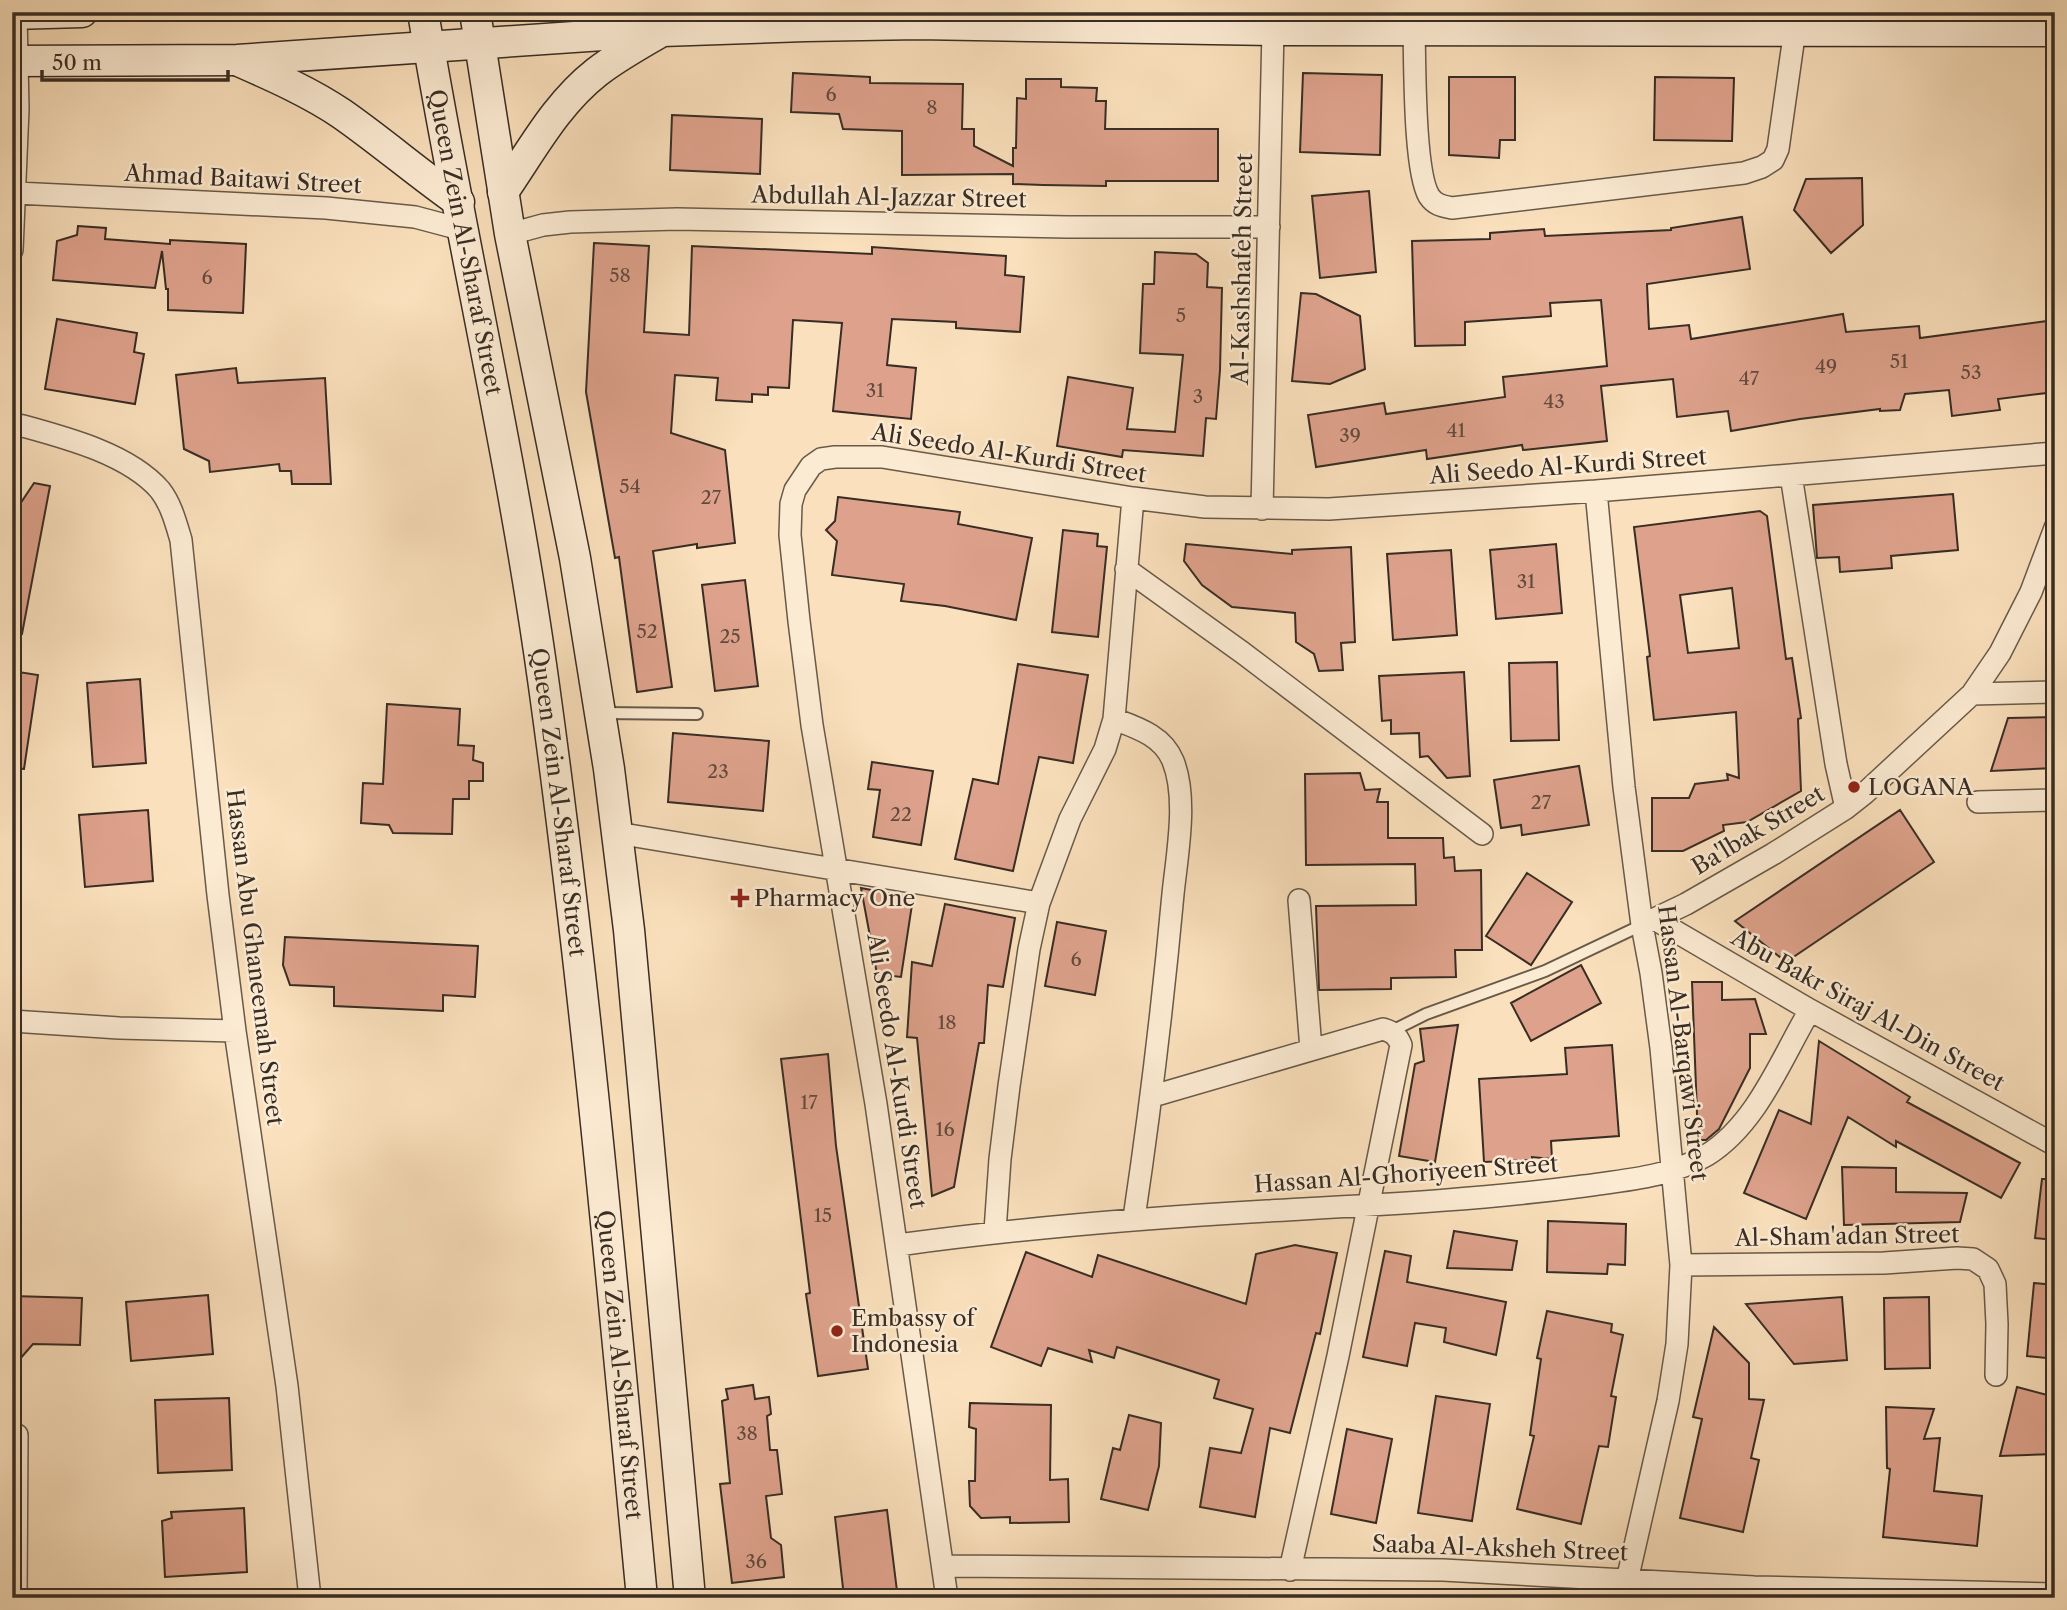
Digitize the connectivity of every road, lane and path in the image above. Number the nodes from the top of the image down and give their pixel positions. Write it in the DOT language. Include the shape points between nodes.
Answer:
graph roads {
  1 [pos="82,12"];
  2 [pos="424,12"];
  3 [pos="475,12"];
  4 [pos="14,14"];
  5 [pos="1644,21"];
  6 [pos="1795,29"];
  7 [pos="1273,30"];
  8 [pos="1414,30"];
  9 [pos="662,31"];
  10 [pos="2055,31"];
  11 [pos="480,45"];
  12 [pos="429,48"];
  13 [pos="237,60"];
  14 [pos="15,62"];
  15 [pos="503,192"];
  16 [pos="16,193"];
  17 [pos="462,216"];
  18 [pos="1269,227"];
  19 [pos="510,234"];
  20 [pos="12,250"];
  21 [pos="12,423"];
  22 [pos="2055,453"];
  23 [pos="1791,475"];
  24 [pos="1596,491"];
  25 [pos="1133,498"];
  26 [pos="1262,509"];
  27 [pos="2055,528"];
  28 [pos="1126,569"];
  29 [pos="2055,692"];
  30 [pos="1972,694"];
  31 [pos="601,713"];
  32 [pos="697,714"];
  33 [pos="1114,719"];
  34 [pos="2055,800"];
  35 [pos="1978,802"];
  36 [pos="1846,808"];
  37 [pos="617,833"];
  38 [pos="1482,834"];
  39 [pos="838,870"];
  40 [pos="1299,900"];
  41 [pos="1039,903"];
  42 [pos="1649,922"];
  43 [pos="1810,1010"];
  44 [pos="12,1021"];
  45 [pos="235,1031"];
  46 [pos="1392,1031"];
  47 [pos="1311,1049"];
  48 [pos="1153,1096"];
  49 [pos="2055,1145"];
  50 [pos="1673,1170"];
  51 [pos="1369,1206"];
  52 [pos="1134,1218"];
  53 [pos="995,1231"];
  54 [pos="898,1245"];
  55 [pos="1681,1265"];
  56 [pos="1996,1375"];
  57 [pos="17,1435"];
  58 [pos="943,1566"];
  59 [pos="1290,1570"];
  60 [pos="1625,1588"];
  61 [pos="2055,1594"];
  62 [pos="16,1598"];
  63 [pos="310,1598"];
  64 [pos="642,1598"];
  65 [pos="690,1598"];
  66 [pos="947,1598"];
  1 -- 4 [label="main road"];
  2 -- 12 [label="main road, Queen Zein Al-Sharaf Street"];
  3 -- 11 [label="main road, Queen Zein Al-Sharaf Street"];
  4 -- 14 [label="street"];
  5 -- 6 [label="main road"];
  5 -- 8 [label="main road"];
  6 -- 8 [label="street" via="1779,149 1762,167 1716,178 1452,208 1431,199 1422,176"];
  6 -- 10 [label="main road"];
  7 -- 8 [label="main road"];
  7 -- 9 [label="main road" via="918,24"];
  7 -- 18 [label="street, Al-Kashshafeh Street"];
  9 -- 11 [label="main road"];
  9 -- 15 [label="main road" via="610,62 570,96"];
  11 -- 12 [label="main road"];
  11 -- 15 [label="main road, Queen Zein Al-Sharaf Street"];
  12 -- 13 [label="main road"];
  12 -- 17 [label="main road, Queen Zein Al-Sharaf Street"];
  13 -- 14 [label="main road"];
  13 -- 17 [label="main road" via="333,108"];
  14 -- 16 [label="street"];
  15 -- 19 [label="main road, Queen Zein Al-Sharaf Street"];
  16 -- 17 [label="street, Ahmad Baitawi Street"];
  16 -- 20 [label="street"];
  17 -- 64 [label="main road, Queen Zein Al-Sharaf Street" via="545,695 594,1102"];
  18 -- 19 [label="street, Abdullah Al-Jazzar Street" via="677,219 570,222"];
  18 -- 26 [label="street, Al-Kashshafeh Street"];
  19 -- 31 [label="main road, Queen Zein Al-Sharaf Street" via="573,545"];
  21 -- 45 [label="street, Hassan Abu Ghaneemah Street" via="126,463 161,491 172,512 189,597"];
  22 -- 23 [label="street, Ali Seedo Al-Kurdi Street"];
  23 -- 24 [label="street, Ali Seedo Al-Kurdi Street"];
  23 -- 36 [label="street"];
  24 -- 26 [label="street, Ali Seedo Al-Kurdi Street" via="1423,504"];
  24 -- 42 [label="street, Hassan Al-Barqawi Street" via="1624,787"];
  25 -- 26 [label="street, Ali Seedo Al-Kurdi Street"];
  25 -- 28 [label="street"];
  25 -- 39 [label="street, Ali Seedo Al-Kurdi Street" via="882,457 821,460 802,476 791,504 790,535 812,725"];
  27 -- 30 [label="street, Ba'lbak Street" via="2031,592 2000,653"];
  28 -- 33 [label="street"];
  28 -- 38 [label="street"];
  29 -- 30 [label="street"];
  30 -- 36 [label="street, Ba'lbak Street"];
  31 -- 32 [label="lane"];
  31 -- 37 [label="main road, Queen Zein Al-Sharaf Street"];
  33 -- 41 [label="street"];
  33 -- 48 [label="street" via="1142,730 1166,748 1179,785"];
  34 -- 35 [label="street"];
  36 -- 42 [label="street, Ba'lbak Street"];
  37 -- 39 [label="street"];
  37 -- 65 [label="main road, Queen Zein Al-Sharaf Street"];
  39 -- 41 [label="street"];
  39 -- 54 [label="street, Ali Seedo Al-Kurdi Street"];
  40 -- 47 [label="street"];
  41 -- 53 [label="street" via="1009,1086"];
  42 -- 43 [label="street, Abu Bakr Siraj Al-Din Street"];
  42 -- 46 [label="lane" via="1545,971"];
  42 -- 50 [label="street, Hassan Al-Barqawi Street"];
  43 -- 49 [label="street, Abu Bakr Siraj Al-Din Street"];
  43 -- 50 [label="street, Hassan Al-Ghoriyeen Street" via="1757,1104 1740,1125 1706,1155"];
  44 -- 45 [label="street"];
  45 -- 63 [label="street, Hassan Abu Ghaneemah Street" via="288,1386"];
  46 -- 47 [label="street" via="1383,1029"];
  46 -- 51 [label="street" via="1401,1045 1400,1054"];
  47 -- 48 [label="street"];
  48 -- 52 [label="street"];
  50 -- 51 [label="street, Hassan Al-Ghoriyeen Street" via="1544,1191"];
  50 -- 55 [label="street, Hassan Al-Barqawi Street"];
  51 -- 52 [label="street, Hassan Al-Ghoriyeen Street"];
  51 -- 59 [label="street"];
  52 -- 53 [label="street, Hassan Al-Ghoriyeen Street"];
  53 -- 54 [label="street, Hassan Al-Ghoriyeen Street"];
  54 -- 58 [label="street, Ali Seedo Al-Kurdi Street"];
  55 -- 56 [label="street, Al-Sham'adan Street" via="1973,1259 1988,1269 1995,1284"];
  55 -- 60 [label="street, Hassan Al-Barqawi Street" via="1668,1401"];
  57 -- 62 [label="street"];
  58 -- 59 [label="street, Saaba Al-Aksheh Street"];
  58 -- 66 [label="street, Ali Seedo Al-Kurdi Street"];
  59 -- 60 [label="street, Saaba Al-Aksheh Street" via="1444,1570"];
  60 -- 61 [label="street, Saaba Al-Aksheh Street"];
}
